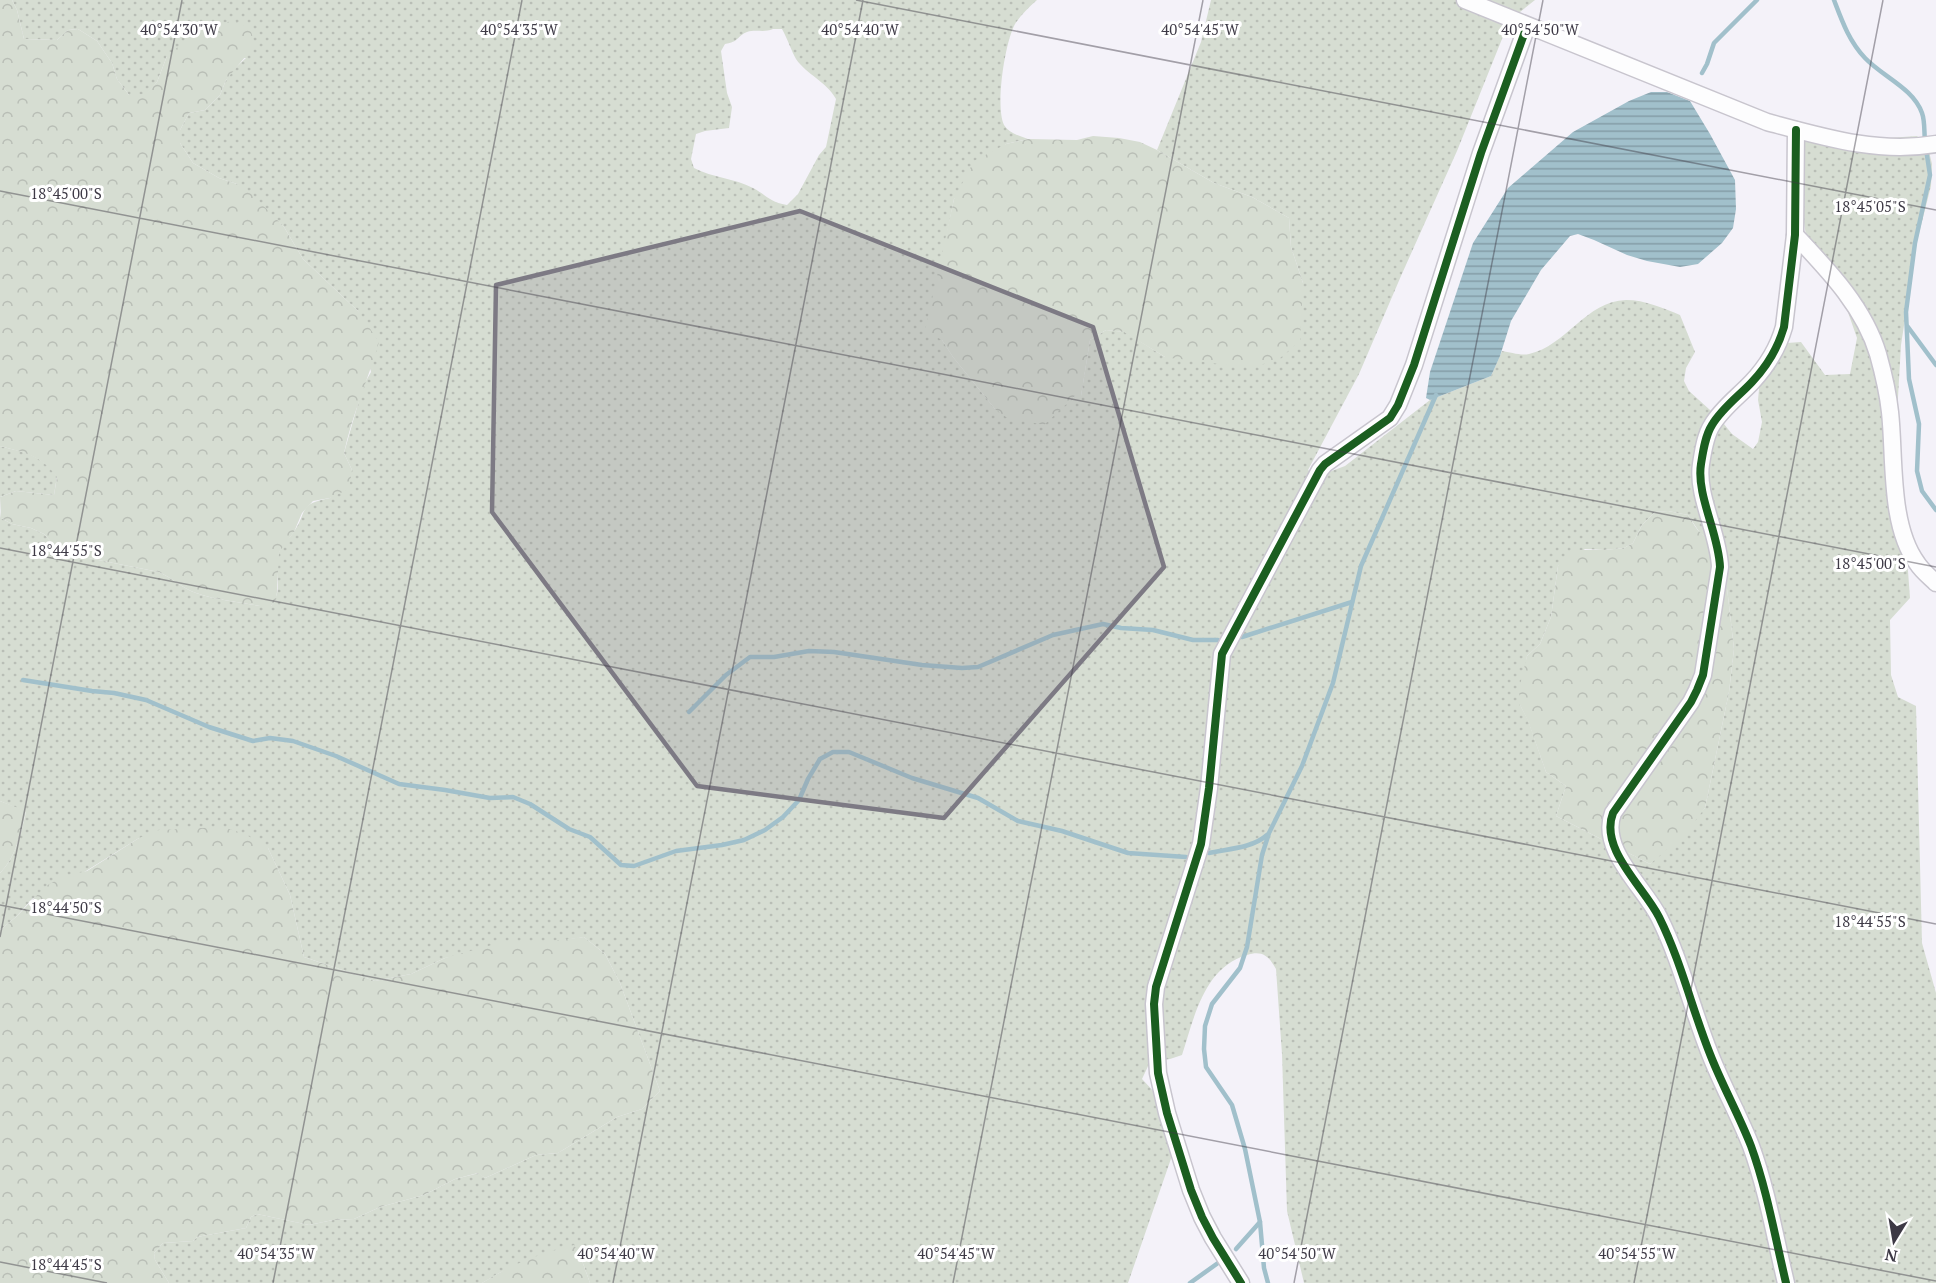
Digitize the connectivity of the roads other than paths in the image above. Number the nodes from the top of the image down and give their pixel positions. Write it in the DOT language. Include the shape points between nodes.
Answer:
graph roads {
  1 [pos="1465,0"];
  2 [pos="1527,26"];
  3 [pos="1796,130"];
  4 [pos="1930,145"];
  5 [pos="1795,235"];
  6 [pos="1936,583"];
  7 [pos="1240,1283"];
  8 [pos="1786,1283"];
  1 -- 2 [label="street"];
  2 -- 3 [label="street"];
  2 -- 7 [label="street" via="1398,405 1390,418 1320,470 1222,654 1200,844 1156,987 1154,1022 1158,1073 1191,1190"];
  3 -- 4 [label="street" via="1876,147"];
  3 -- 5 [label="street"];
  5 -- 6 [label="street" via="1835,278 1872,338 1890,411 1898,516 1917,564"];
  5 -- 8 [label="street" via="1781,338 1752,382 1711,425 1702,458 1700,480 1720,553 1703,675 1691,702 1613,813 1610,831 1613,844 1671,944 1710,1054 1751,1145"];
}
